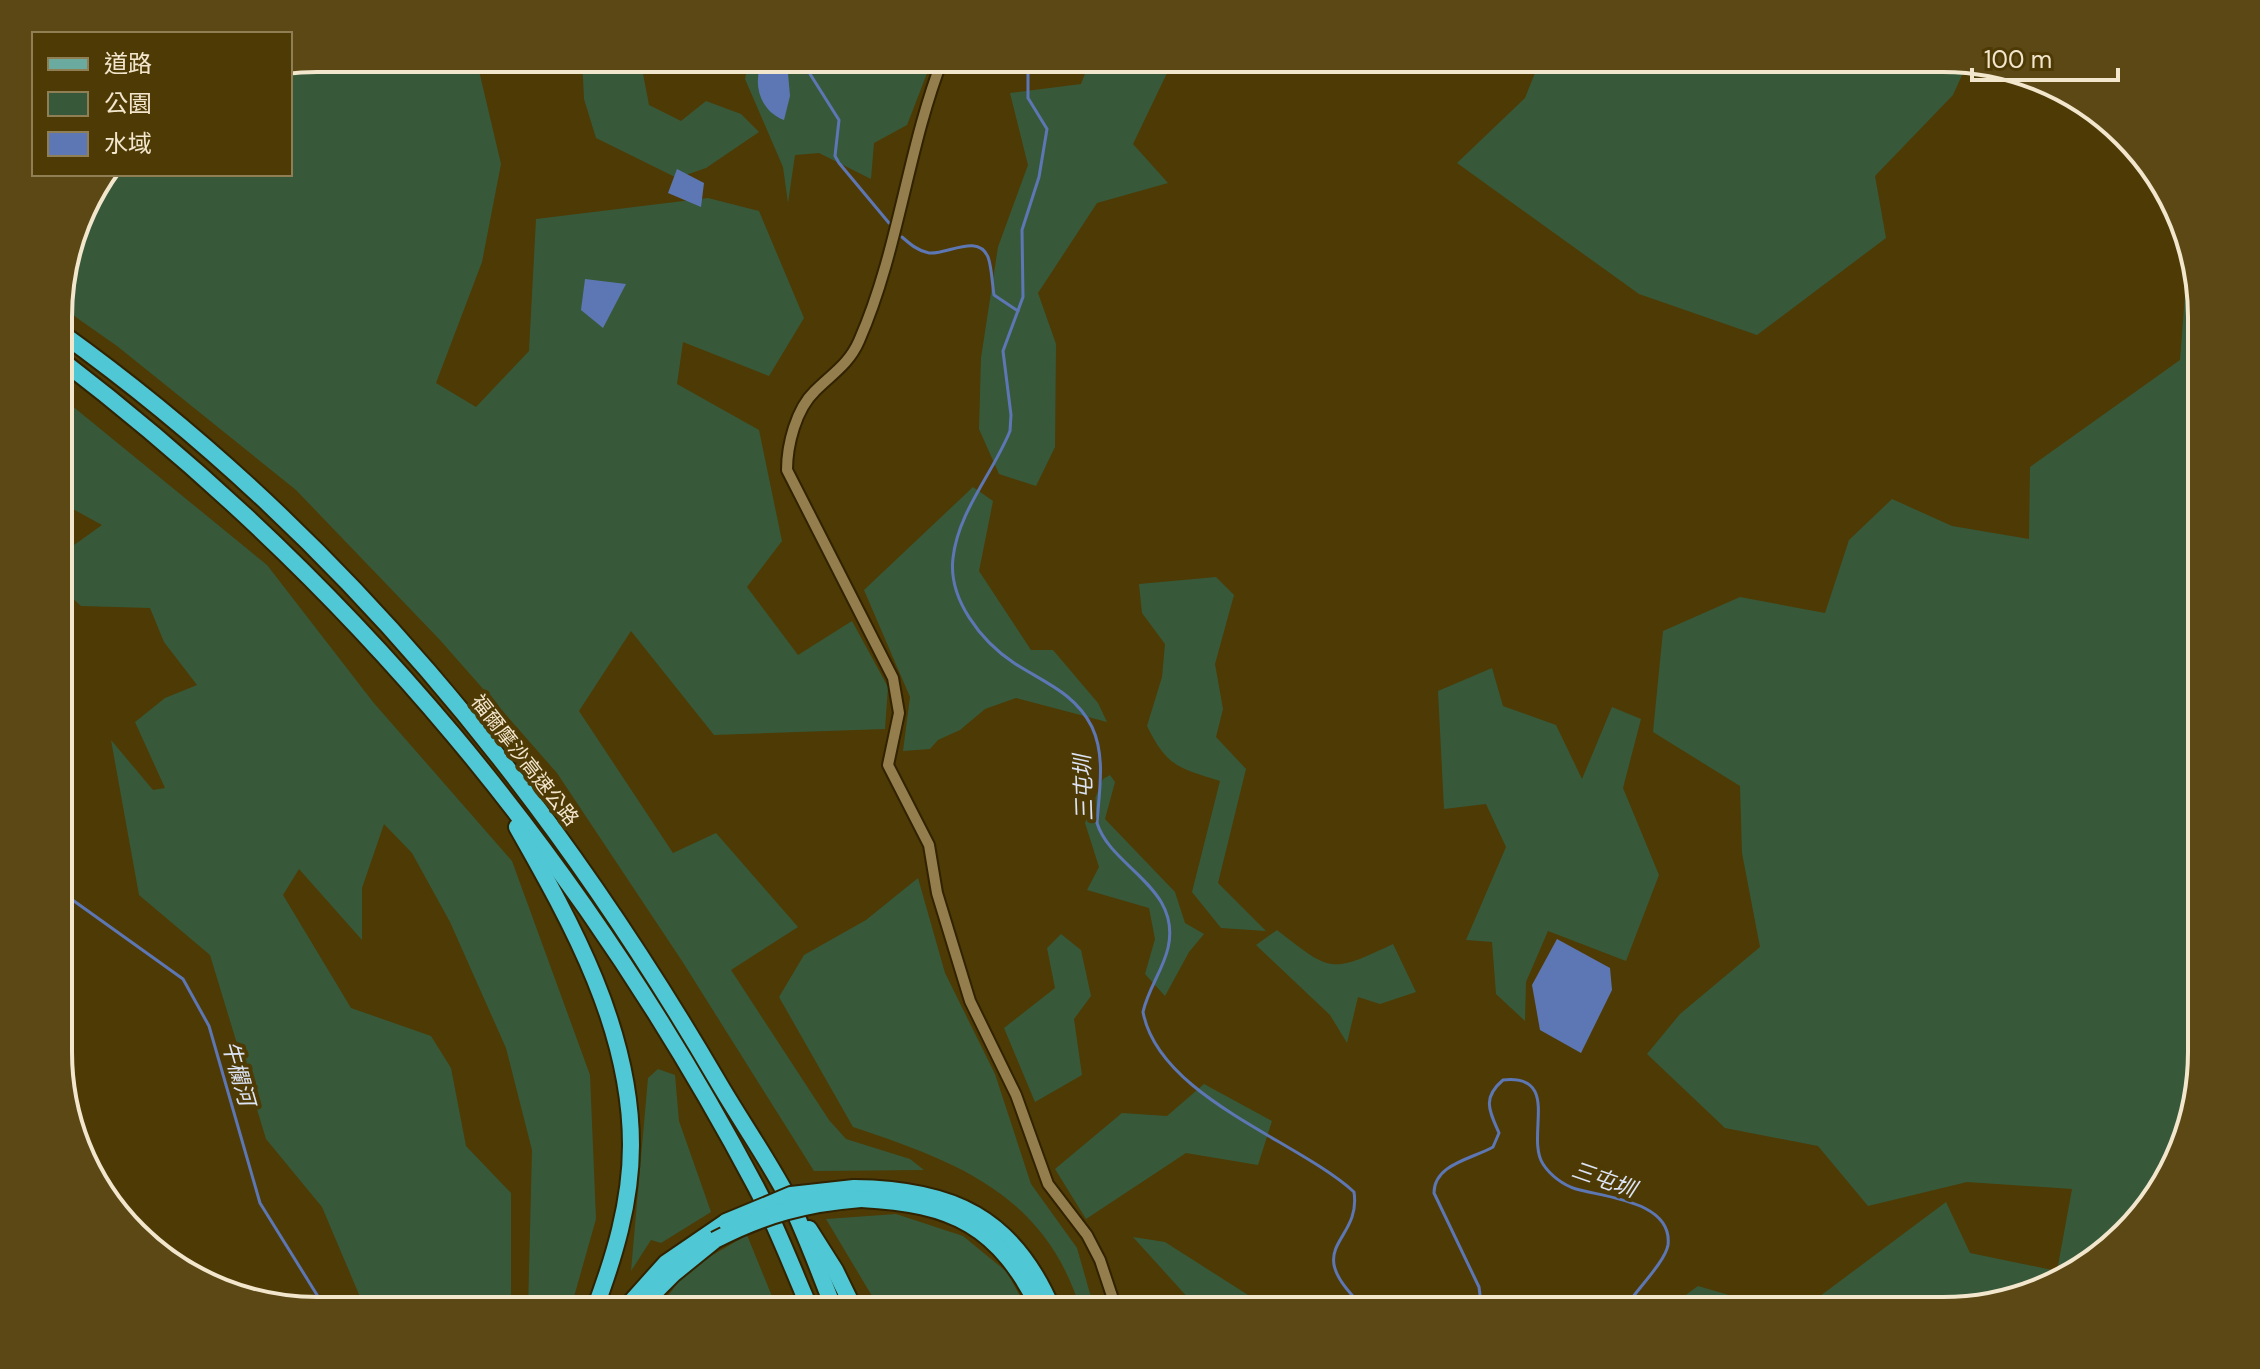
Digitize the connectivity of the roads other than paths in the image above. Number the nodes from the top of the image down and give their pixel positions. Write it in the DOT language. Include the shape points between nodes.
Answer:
graph roads {
  1 [pos="937,72"];
  2 [pos="72,341"];
  3 [pos="72,368"];
  4 [pos="489,776"];
  5 [pos="857,1193"];
  6 [pos="786,1194"];
  7 [pos="599,1297"];
  8 [pos="636,1297"];
  9 [pos="650,1297"];
  10 [pos="805,1297"];
  11 [pos="829,1297"];
  12 [pos="848,1297"];
  13 [pos="1032,1297"];
  14 [pos="1047,1297"];
  15 [pos="1112,1297"];
  1 -- 15 [label="street" via="860,340 847,363 800,411 787,470 893,678 899,713 888,765 929,845 937,893 970,1001 1016,1095 1048,1184 1087,1235"];
  2 -- 6 [label="highway, 福爾摩沙高速公路" via="198,441 393,627 522,786 617,916"];
  3 -- 4 [label="highway, 福爾摩沙高速公路" via="257,523 378,645"];
  4 -- 7 [label="highway" via="593,972 625,1083 631,1144 627,1199"];
  4 -- 10 [label="highway, 福爾摩沙高速公路" via="553,859 662,1025 757,1188"];
  5 -- 8 [label="highway, bridge" via="791,1195 726,1222 666,1263"];
  5 -- 9 [label="highway, bridge" via="752,1221 715,1240"];
  5 -- 13 [label="highway" via="931,1206 970,1223 1013,1265"];
  5 -- 14 [label="highway" via="940,1197 978,1214 1021,1252"];
  6 -- 11 [label="highway, 福爾摩沙高速公路"];
  6 -- 12 [label="highway"];
}
